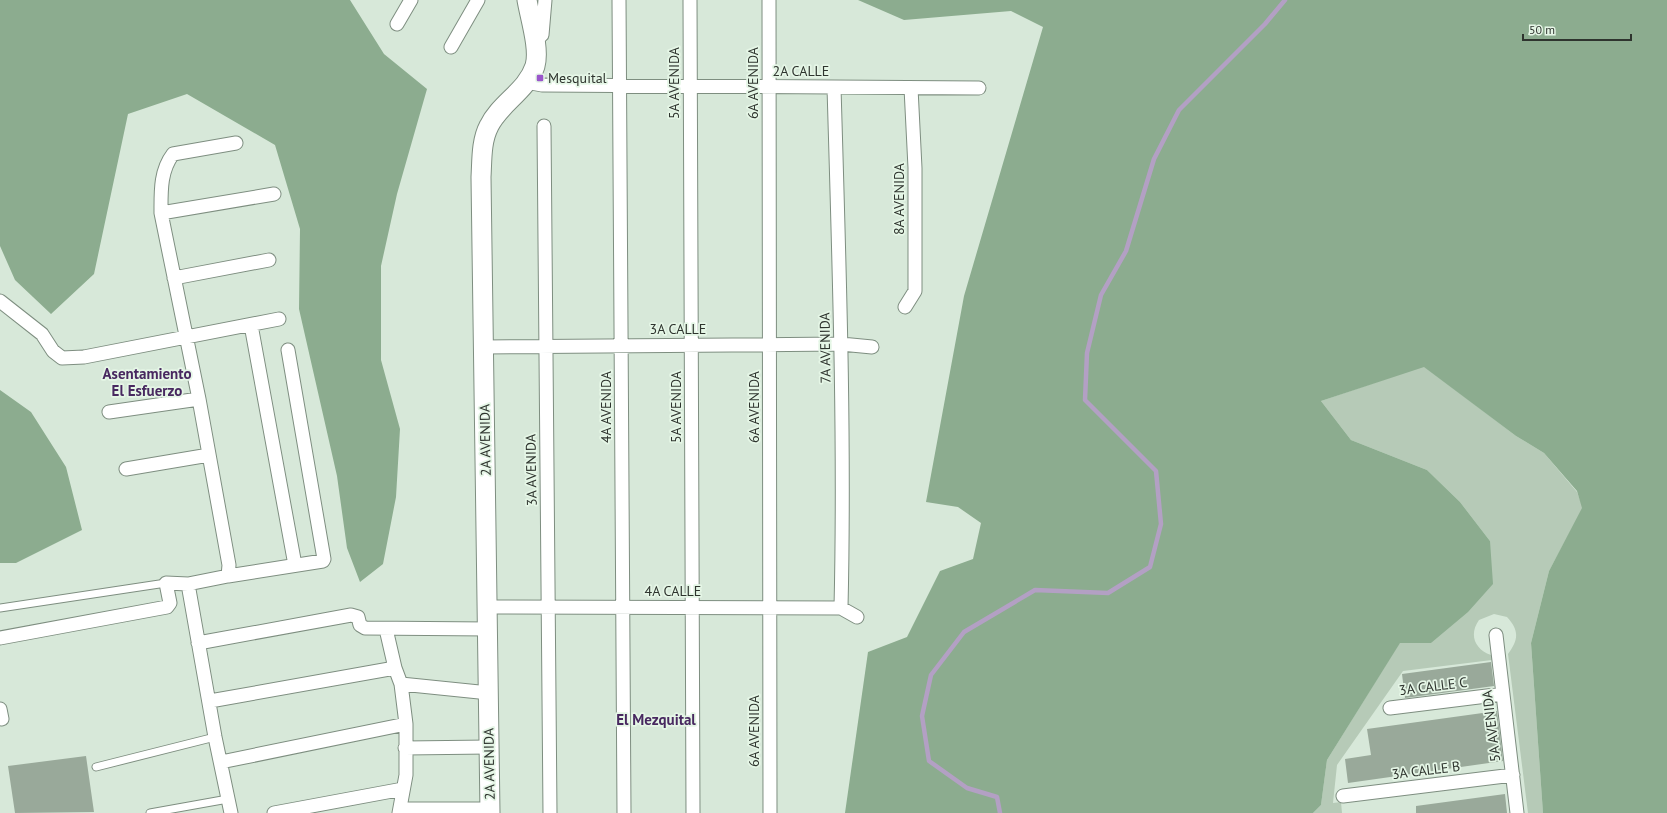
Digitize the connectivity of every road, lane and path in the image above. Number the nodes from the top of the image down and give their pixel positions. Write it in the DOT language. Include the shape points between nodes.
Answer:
graph roads {
  1 [pos="411,0"];
  2 [pos="478,0"];
  3 [pos="528,0"];
  4 [pos="545,0"];
  5 [pos="619,0"];
  6 [pos="690,0"];
  7 [pos="769,0"];
  8 [pos="397,24"];
  9 [pos="534,40"];
  10 [pos="451,47"];
  11 [pos="526,82"];
  12 [pos="620,86"];
  13 [pos="690,86"];
  14 [pos="769,87"];
  15 [pos="834,87"];
  16 [pos="911,88"];
  17 [pos="979,88"];
  18 [pos="544,126"];
  19 [pos="236,143"];
  20 [pos="274,194"];
  21 [pos="161,213"];
  22 [pos="269,260"];
  23 [pos="174,278"];
  24 [pos="0,301"];
  25 [pos="905,307"];
  26 [pos="280,319"];
  27 [pos="251,324"];
  28 [pos="185,338"];
  29 [pos="770,344"];
  30 [pos="841,344"];
  31 [pos="622,345"];
  32 [pos="691,345"];
  33 [pos="872,346"];
  34 [pos="484,347"];
  35 [pos="545,347"];
  36 [pos="288,350"];
  37 [pos="199,399"];
  38 [pos="109,412"];
  39 [pos="209,456"];
  40 [pos="126,469"];
  41 [pos="295,565"];
  42 [pos="228,576"];
  43 [pos="166,583"];
  44 [pos="188,584"];
  45 [pos="488,607"];
  46 [pos="548,607"];
  47 [pos="623,607"];
  48 [pos="692,607"];
  49 [pos="770,607"];
  50 [pos="0,608"];
  51 [pos="841,608"];
  52 [pos="857,617"];
  53 [pos="386,629"];
  54 [pos="489,629"];
  55 [pos="1496,635"];
  56 [pos="0,638"];
  57 [pos="198,643"];
  58 [pos="395,668"];
  59 [pos="401,684"];
  60 [pos="489,693"];
  61 [pos="1503,694"];
  62 [pos="210,701"];
  63 [pos="1390,708"];
  64 [pos="406,724"];
  65 [pos="215,737"];
  66 [pos="489,747"];
  67 [pos="405,748"];
  68 [pos="221,762"];
  69 [pos="96,767"];
  70 [pos="1513,775"];
  71 [pos="403,789"];
  72 [pos="1343,796"];
  73 [pos="228,799"];
  74 [pos="400,811"];
  75 [pos="490,811"];
  76 [pos="150,813"];
  77 [pos="231,813"];
  78 [pos="274,813"];
  79 [pos="550,813"];
  80 [pos="624,813"];
  81 [pos="693,813"];
  82 [pos="770,813"];
  83 [pos="1518,813"];
  1 -- 8 [label="street"];
  2 -- 10 [label="street"];
  3 -- 9 [label="main road, 2A AVENIDA"];
  4 -- 9 [label="street" via="542,35"];
  5 -- 12 [label="street, 4A AVENIDA"];
  6 -- 13 [label="street, 5A AVENIDA"];
  7 -- 14 [label="street, 6A AVENIDA"];
  9 -- 11 [label="main road, 2A AVENIDA" via="536,61"];
  11 -- 12 [label="street, 2A CALLE" via="542,85"];
  11 -- 34 [label="main road, 2A AVENIDA" via="491,122 484,141 481,177"];
  12 -- 13 [label="street, 2A CALLE"];
  12 -- 31 [label="street, 4A AVENIDA"];
  13 -- 14 [label="street, 2A CALLE"];
  13 -- 32 [label="street, 5A AVENIDA"];
  14 -- 15 [label="street, 2A CALLE"];
  14 -- 29 [label="street, 6A AVENIDA"];
  15 -- 16 [label="street, 2A CALLE"];
  15 -- 30 [label="street, 7A AVENIDA"];
  16 -- 17 [label="street, 2A CALLE"];
  16 -- 25 [label="street, 8A AVENIDA" via="915,168 915,291"];
  18 -- 35 [label="street, 3A AVENIDA"];
  19 -- 21 [label="street" via="173,154 166,163 162,181"];
  20 -- 21 [label="street"];
  21 -- 23 [label="street"];
  22 -- 23 [label="street"];
  23 -- 28 [label="street"];
  24 -- 28 [label="street" via="42,334 53,351 62,358 84,357"];
  26 -- 27 [label="street"];
  27 -- 28 [label="street"];
  27 -- 41 [label="street"];
  28 -- 37 [label="street"];
  29 -- 30 [label="street, 3A CALLE"];
  29 -- 32 [label="street, 3A CALLE"];
  29 -- 49 [label="street, 6A AVENIDA"];
  30 -- 33 [label="street, 3A CALLE"];
  30 -- 51 [label="street, 7A AVENIDA"];
  31 -- 32 [label="street, 3A CALLE"];
  31 -- 35 [label="street, 3A CALLE"];
  31 -- 47 [label="street, 4A AVENIDA"];
  32 -- 48 [label="street, 5A AVENIDA"];
  34 -- 35 [label="street, 3A CALLE"];
  34 -- 45 [label="main road, 2A AVENIDA"];
  35 -- 46 [label="street, 3A AVENIDA"];
  36 -- 41 [label="street" via="324,559 321,562"];
  37 -- 38 [label="street"];
  37 -- 39 [label="street"];
  39 -- 40 [label="street"];
  39 -- 42 [label="street" via="229,565"];
  41 -- 42 [label="street"];
  42 -- 44 [label="street"];
  43 -- 44 [label="street"];
  43 -- 50 [label="lane"];
  43 -- 56 [label="street" via="170,603 167,607"];
  44 -- 57 [label="street"];
  45 -- 46 [label="street, 4A CALLE"];
  45 -- 54 [label="main road, 2A AVENIDA"];
  46 -- 47 [label="street, 4A CALLE"];
  46 -- 79 [label="street, 3A AVENIDA"];
  47 -- 48 [label="street, 4A CALLE"];
  47 -- 80 [label="street, 4A AVENIDA"];
  48 -- 49 [label="street, 4A CALLE"];
  48 -- 81 [label="street, 5A AVENIDA"];
  49 -- 51 [label="street, 4A CALLE"];
  49 -- 82 [label="street, 6A AVENIDA"];
  51 -- 52 [label="street, 4A CALLE"];
  53 -- 54 [label="street"];
  53 -- 57 [label="street" via="365,628 360,625 358,617 351,615"];
  53 -- 58 [label="street"];
  54 -- 60 [label="main road, 2A AVENIDA"];
  55 -- 61 [label="street, 5A AVENIDA"];
  57 -- 62 [label="street"];
  58 -- 59 [label="street"];
  58 -- 62 [label="street"];
  59 -- 60 [label="street"];
  59 -- 64 [label="street"];
  60 -- 66 [label="main road, 2A AVENIDA"];
  61 -- 63 [label="street, 3A CALLE C"];
  61 -- 70 [label="street, 5A AVENIDA"];
  62 -- 65 [label="street"];
  64 -- 67 [label="street"];
  64 -- 68 [label="street"];
  65 -- 68 [label="street"];
  65 -- 69 [label="lane"];
  66 -- 67 [label="street"];
  66 -- 75 [label="main road, 2A AVENIDA"];
  67 -- 71 [label="street" via="406,775"];
  68 -- 73 [label="street"];
  70 -- 72 [label="street, 3A CALLE B"];
  70 -- 83 [label="street, 5A AVENIDA"];
  71 -- 74 [label="street"];
  71 -- 78 [label="street"];
  73 -- 76 [label="lane"];
  73 -- 77 [label="street"];
  74 -- 75 [label="street"];
}
